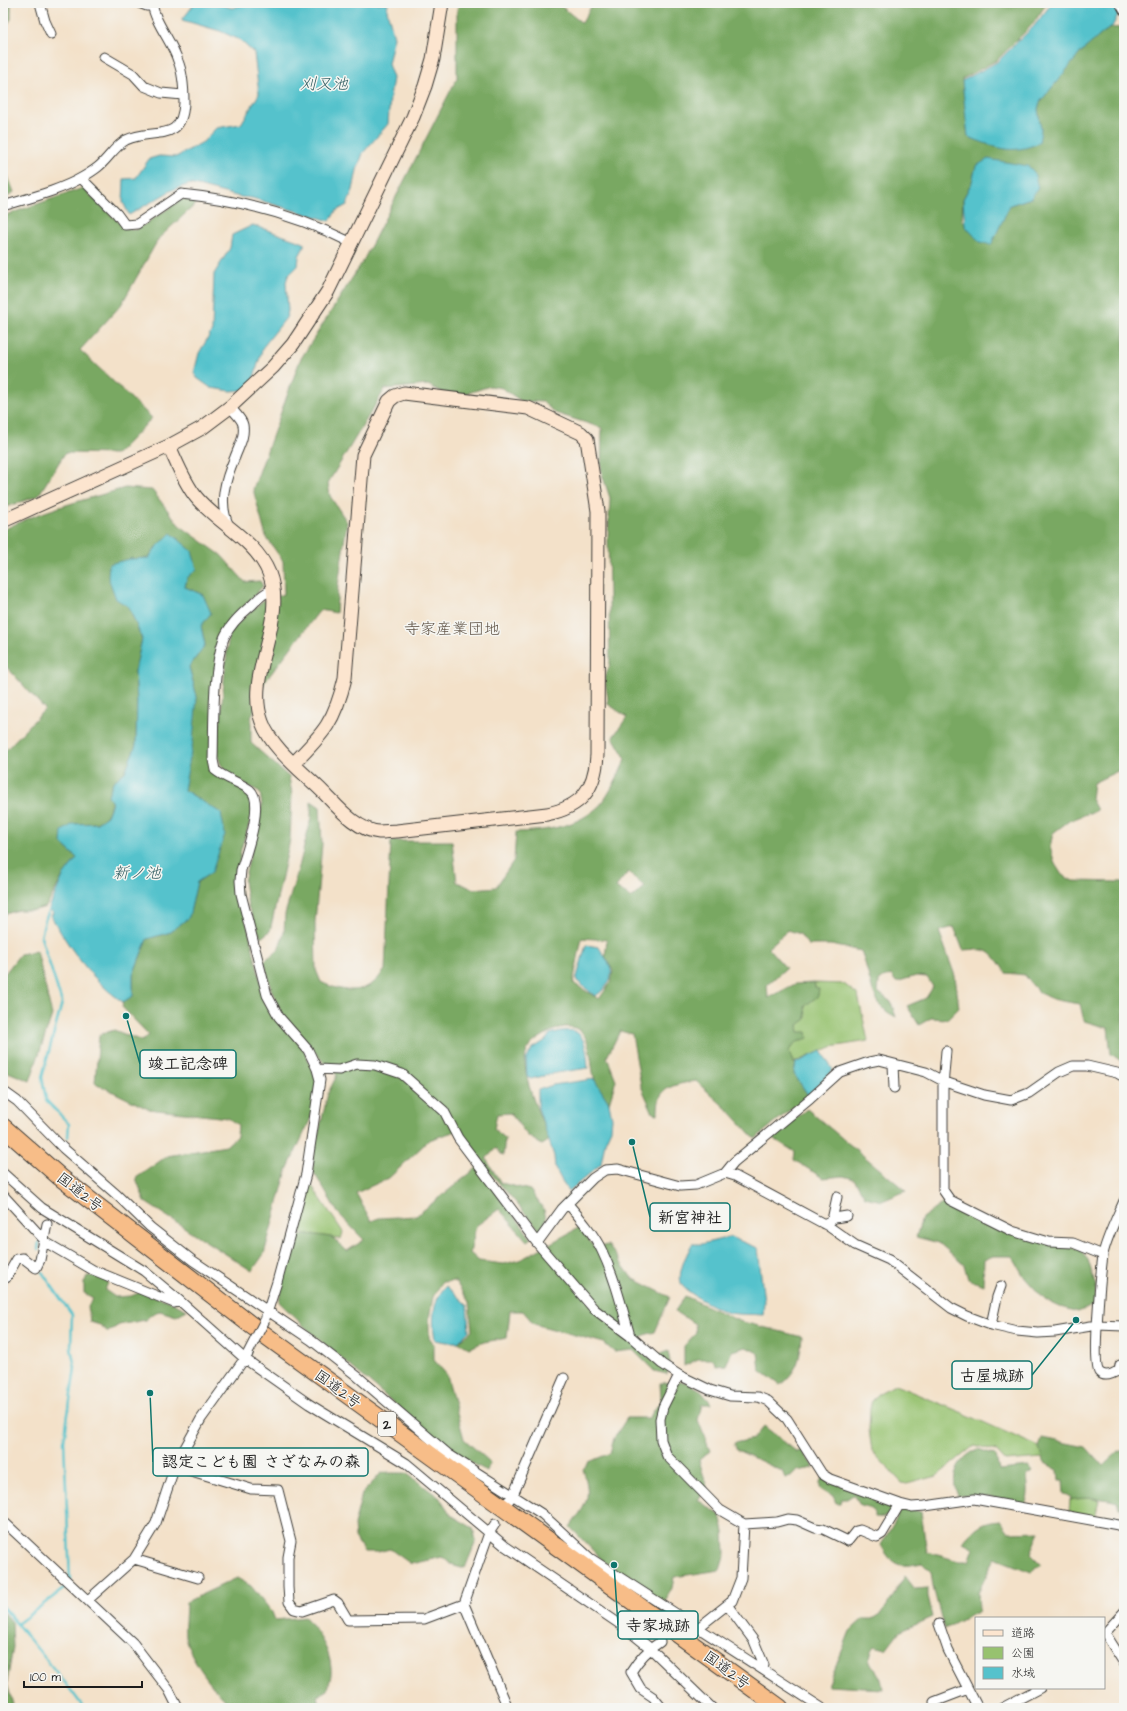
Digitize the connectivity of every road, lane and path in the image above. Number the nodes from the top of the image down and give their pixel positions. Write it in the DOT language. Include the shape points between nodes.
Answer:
graph roads {
  1 [pos="40,3"];
  2 [pos="139,3"];
  3 [pos="442,3"];
  4 [pos="1120,3"];
  5 [pos="153,4"];
  6 [pos="1124,10"];
  7 [pos="52,34"];
  8 [pos="104,57"];
  9 [pos="183,95"];
  10 [pos="81,178"];
  11 [pos="3,206"];
  12 [pos="352,243"];
  13 [pos="230,408"];
  14 [pos="169,446"];
  15 [pos="3,521"];
  16 [pos="229,528"];
  17 [pos="274,590"];
  18 [pos="294,763"];
  19 [pos="946,1052"];
  20 [pos="894,1064"];
  21 [pos="317,1069"];
  22 [pos="1124,1077"];
  23 [pos="945,1082"];
  24 [pos="894,1088"];
  25 [pos="3,1091"];
  26 [pos="3,1126"];
  27 [pos="3,1138"];
  28 [pos="3,1173"];
  29 [pos="725,1173"];
  30 [pos="60,1176"];
  31 [pos="3,1194"];
  32 [pos="837,1197"];
  33 [pos="1124,1201"];
  34 [pos="568,1204"];
  35 [pos="847,1216"];
  36 [pos="828,1222"];
  37 [pos="47,1224"];
  38 [pos="43,1241"];
  39 [pos="537,1243"];
  40 [pos="1103,1255"];
  41 [pos="6,1278"];
  42 [pos="1001,1286"];
  43 [pos="180,1301"];
  44 [pos="266,1316"];
  45 [pos="991,1325"];
  46 [pos="1097,1325"];
  47 [pos="1124,1326"];
  48 [pos="630,1336"];
  49 [pos="247,1356"];
  50 [pos="1120,1365"];
  51 [pos="679,1375"];
  52 [pos="564,1378"];
  53 [pos="175,1466"];
  54 [pos="513,1495"];
  55 [pos="506,1504"];
  56 [pos="900,1504"];
  57 [pos="3,1521"];
  58 [pos="495,1524"];
  59 [pos="744,1524"];
  60 [pos="1124,1526"];
  61 [pos="488,1533"];
  62 [pos="134,1559"];
  63 [pos="198,1578"];
  64 [pos="88,1600"];
  65 [pos="464,1604"];
  66 [pos="728,1606"];
  67 [pos="1124,1612"];
  68 [pos="939,1624"];
  69 [pos="698,1628"];
  70 [pos="684,1632"];
  71 [pos="1105,1633"];
  72 [pos="1105,1635"];
  73 [pos="660,1642"];
  74 [pos="650,1648"];
  75 [pos="1124,1663"];
  76 [pos="762,1668"];
  77 [pos="968,1689"];
  78 [pos="1038,1689"];
  79 [pos="934,1702"];
  80 [pos="777,1706"];
  81 [pos="178,1708"];
  82 [pos="508,1708"];
  83 [pos="662,1708"];
  84 [pos="712,1708"];
  85 [pos="822,1708"];
  86 [pos="978,1708"];
  87 [pos="1002,1708"];
  1 -- 7 [label="street"];
  2 -- 5 [label="street" via="147,6"];
  3 -- 12 [label="street" via="433,59 413,118"];
  4 -- 6 [label="street"];
  5 -- 9 [label="street" via="154,13 178,60"];
  8 -- 9 [label="street" via="133,74 144,86 161,93"];
  9 -- 10 [label="street" via="182,120 173,130 127,140 98,167"];
  10 -- 11 [label="street"];
  10 -- 12 [label="street" via="125,225 138,224 181,194 251,205 306,223"];
  12 -- 13 [label="street" via="328,291 293,344"];
  13 -- 14 [label="street" via="202,428"];
  13 -- 16 [label="street" via="243,423 244,438 224,486 223,506"];
  14 -- 15 [label="street"];
  14 -- 16 [label="street" via="184,480 196,497"];
  16 -- 17 [label="street" via="261,558"];
  17 -- 18 [label="street" via="273,618 260,677 259,706 268,735"];
  17 -- 21 [label="street" via="266,591 241,614 224,637 217,667 213,760 215,770 222,776 254,795 256,809 241,870 241,894 267,995 279,1017 308,1050"];
  18 -- 18 [label="street" via="349,818 378,832 547,814 562,811 584,795 592,784 597,755 598,510 587,439 582,433 528,408 404,393 389,401 363,455 345,678 340,699 334,715 318,739"];
  19 -- 23 [label="street" via="943,1076"];
  20 -- 23 [label="street" via="926,1072"];
  20 -- 24 [label="street"];
  20 -- 29 [label="street" via="879,1060 840,1072 734,1162"];
  21 -- 39 [label="street" via="339,1070 357,1064 375,1065 402,1074 444,1111 458,1138"];
  21 -- 44 [label="street" via="320,1080 306,1174"];
  22 -- 23 [label="street" via="1087,1066 1073,1066 1059,1072 1029,1093 1011,1100 984,1095"];
  23 -- 40 [label="street" via="943,1190 950,1200 1012,1230 1049,1242 1073,1243"];
  25 -- 44 [label="street" via="17,1101 63,1148 150,1228"];
  26 -- 30 [label="highway, 国道2号 / 2"];
  27 -- 30 [label="highway"];
  28 -- 43 [label="street" via="42,1208 144,1271"];
  29 -- 34 [label="street" via="696,1185 680,1186 618,1168 605,1170 593,1178"];
  29 -- 36 [label="street"];
  30 -- 80 [label="highway, 国道2号 / 2" via="251,1325"];
  31 -- 38 [label="street"];
  32 -- 36 [label="street"];
  33 -- 40 [label="street"];
  34 -- 39 [label="street"];
  34 -- 48 [label="street" via="602,1250 616,1286"];
  35 -- 36 [label="street"];
  36 -- 45 [label="street" via="855,1245 889,1260 951,1308"];
  37 -- 38 [label="street"];
  38 -- 41 [label="street" via="36,1268 23,1258 16,1259"];
  38 -- 43 [label="street" via="93,1270 174,1303"];
  39 -- 48 [label="street" via="594,1309"];
  40 -- 46 [label="street"];
  42 -- 45 [label="street"];
  43 -- 49 [label="street"];
  44 -- 49 [label="street, bridge"];
  44 -- 54 [label="street" via="311,1340 448,1454"];
  45 -- 46 [label="street" via="1038,1333"];
  46 -- 47 [label="street"];
  46 -- 50 [label="street" via="1096,1364 1099,1371 1111,1375 1119,1370"];
  48 -- 51 [label="street"];
  49 -- 53 [label="street" via="201,1419"];
  49 -- 61 [label="street" via="309,1404 406,1463"];
  51 -- 56 [label="street" via="710,1390 730,1396 758,1397 768,1401 787,1419 822,1474 844,1485"];
  51 -- 59 [label="street" via="663,1406 660,1419 661,1440 667,1456 720,1510"];
  52 -- 54 [label="street"];
  53 -- 62 [label="street" via="156,1523"];
  53 -- 65 [label="street" via="251,1489 278,1490 291,1541 288,1588 289,1602 294,1609 302,1611 334,1600 348,1620 424,1619"];
  54 -- 55 [label="street"];
  54 -- 69 [label="street" via="542,1514 590,1558"];
  56 -- 59 [label="street" via="882,1534 877,1537 860,1530 848,1541 823,1529 788,1519"];
  56 -- 60 [label="street" via="912,1507 974,1499"];
  57 -- 64 [label="street"];
  58 -- 61 [label="street"];
  59 -- 66 [label="street" via="741,1578 738,1590"];
  61 -- 65 [label="street"];
  61 -- 74 [label="street" via="624,1626"];
  62 -- 63 [label="street"];
  62 -- 64 [label="street"];
  64 -- 81 [label="street" via="133,1643 168,1690"];
  65 -- 82 [label="street"];
  66 -- 69 [label="street"];
  66 -- 76 [label="street" via="754,1641 764,1665"];
  67 -- 71 [label="street"];
  68 -- 77 [label="street" via="948,1650"];
  69 -- 70 [label="street"];
  69 -- 76 [label="street"];
  72 -- 75 [label="street"];
  73 -- 74 [label="street"];
  74 -- 83 [label="street" via="631,1672 641,1689 653,1697"];
  74 -- 84 [label="street"];
  76 -- 85 [label="street"];
  77 -- 79 [label="street"];
  77 -- 86 [label="street"];
  78 -- 87 [label="street"];
}
